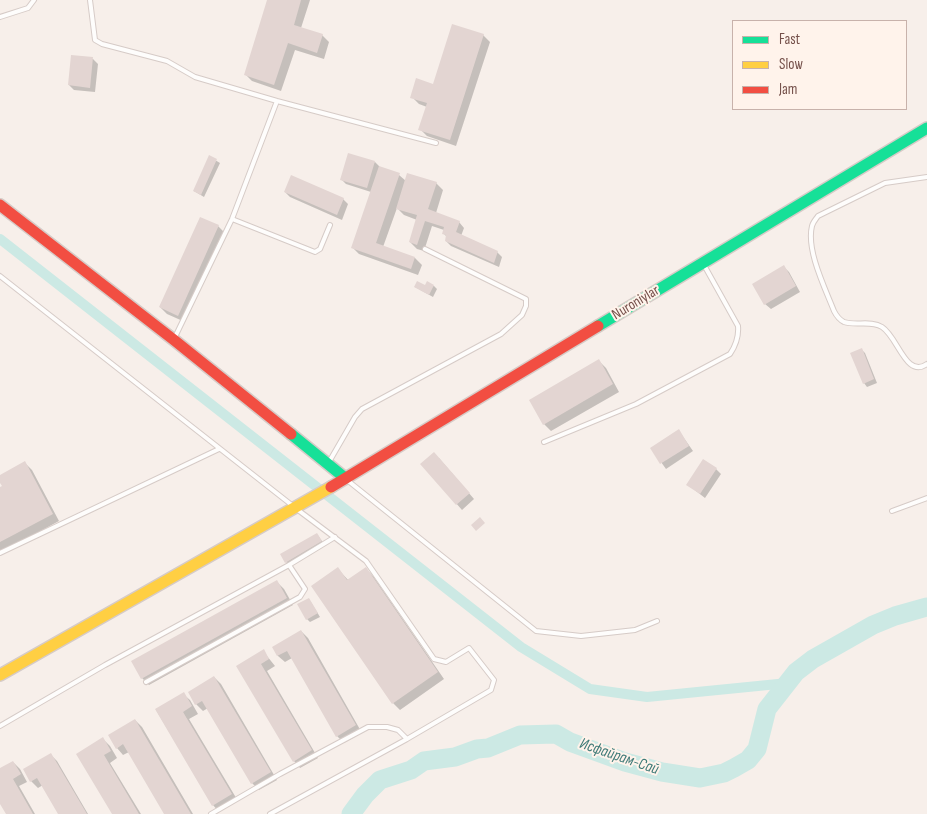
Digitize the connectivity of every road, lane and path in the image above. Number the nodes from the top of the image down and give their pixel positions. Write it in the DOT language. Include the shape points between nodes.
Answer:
graph roads {
  1 [pos="35,0"];
  2 [pos="90,0"];
  3 [pos="0,17"];
  4 [pos="277,101"];
  5 [pos="927,128"];
  6 [pos="436,143"];
  7 [pos="927,178"];
  8 [pos="0,205"];
  9 [pos="232,219"];
  10 [pos="330,225"];
  11 [pos="425,249"];
  12 [pos="703,263"];
  13 [pos="0,276"];
  14 [pos="174,340"];
  15 [pos="927,364"];
  16 [pos="544,442"];
  17 [pos="219,449"];
  18 [pos="328,465"];
  19 [pos="345,478"];
  20 [pos="927,498"];
  21 [pos="296,508"];
  22 [pos="892,512"];
  23 [pos="335,537"];
  24 [pos="0,553"];
  25 [pos="289,565"];
  26 [pos="657,621"];
  27 [pos="0,675"];
  28 [pos="146,682"];
  29 [pos="0,726"];
  30 [pos="407,739"];
  31 [pos="211,814"];
  32 [pos="270,814"];
  1 -- 3 [label="lane" via="28,8"];
  2 -- 4 [label="lane" via="95,40 102,44 167,61 195,77"];
  4 -- 6 [label="lane"];
  4 -- 9 [label="lane"];
  5 -- 12 [label="main road, Nuroniylar"];
  7 -- 15 [label="lane" via="885,183 818,216 812,225 811,236 813,254 839,318 844,322 882,327 910,364 921,368"];
  8 -- 14 [label="main road"];
  9 -- 10 [label="lane" via="314,252 320,249"];
  9 -- 14 [label="lane"];
  11 -- 18 [label="lane" via="526,299 522,315 501,334 362,409"];
  12 -- 16 [label="lane" via="738,326 737,340 730,354 636,404"];
  12 -- 19 [label="main road, Nuroniylar"];
  13 -- 17 [label="lane"];
  14 -- 18 [label="main road"];
  17 -- 21 [label="lane"];
  17 -- 24 [label="lane"];
  18 -- 19 [label="main road"];
  19 -- 21 [label="main road, Nuroniylar"];
  19 -- 26 [label="lane" via="536,631 580,636 635,630"];
  20 -- 22 [label="lane"];
  21 -- 23 [label="lane"];
  21 -- 27 [label="main road, Nuroniylar"];
  23 -- 25 [label="lane"];
  23 -- 30 [label="lane" via="366,560 434,659 446,662 469,648 494,680 491,690"];
  25 -- 28 [label="lane" via="305,589 300,597"];
  25 -- 29 [label="lane"];
  30 -- 31 [label="lane" via="398,730 368,727"];
  30 -- 32 [label="lane"];
}
